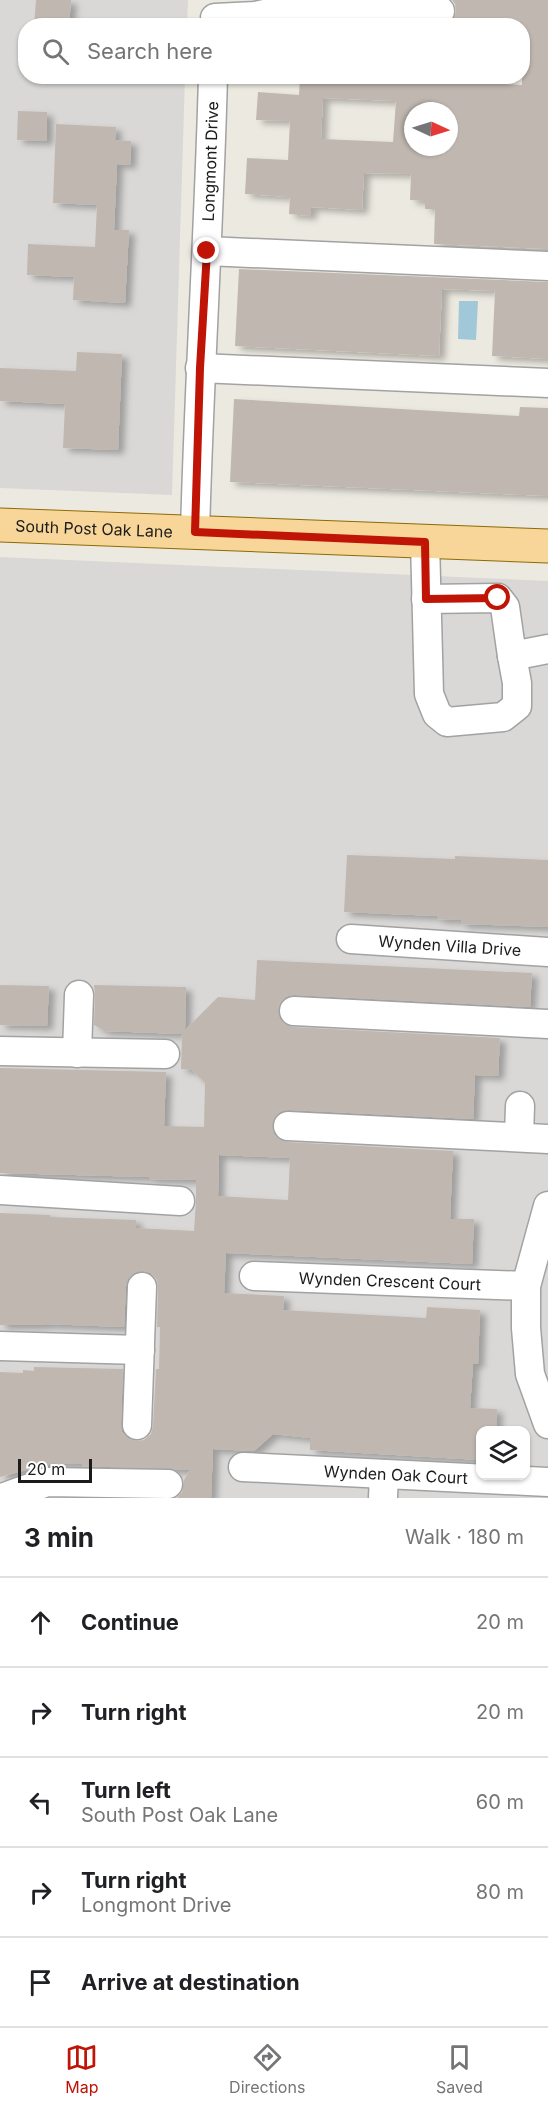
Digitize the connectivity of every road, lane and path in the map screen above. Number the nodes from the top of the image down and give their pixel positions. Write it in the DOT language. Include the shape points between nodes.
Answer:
graph roads {
  1 [pos="303,2"];
  2 [pos="440,11"];
  3 [pos="215,14"];
  4 [pos="213,84"];
  5 [pos="207,251"];
  6 [pos="548,266"];
  7 [pos="200,368"];
  8 [pos="548,383"];
  9 [pos="0,525"];
  10 [pos="195,532"];
  11 [pos="425,542"];
  12 [pos="548,546"];
  13 [pos="426,599"];
  14 [pos="548,649"];
  15 [pos="512,656"];
  16 [pos="351,939"];
  17 [pos="548,952"];
  18 [pos="79,995"];
  19 [pos="294,1011"];
  20 [pos="548,1024"];
  21 [pos="0,1051"];
  22 [pos="77,1053"];
  23 [pos="165,1054"];
  24 [pos="520,1106"];
  25 [pos="288,1126"];
  26 [pos="519,1137"];
  27 [pos="548,1138"];
  28 [pos="0,1190"];
  29 [pos="180,1201"];
  30 [pos="548,1206"];
  31 [pos="254,1276"];
  32 [pos="526,1286"];
  33 [pos="142,1287"];
  34 [pos="0,1346"];
  35 [pos="140,1350"];
  36 [pos="548,1424"];
  37 [pos="137,1425"];
  38 [pos="243,1467"];
  39 [pos="548,1482"];
  40 [pos="168,1484"];
  41 [pos="383,1486"];
  42 [pos="2,1498"];
  1 -- 2 [label="street"];
  1 -- 3 [label="street" via="255,16"];
  4 -- 5 [label="street, Longmont Drive"];
  5 -- 6 [label="street"];
  5 -- 7 [label="street, Longmont Drive"];
  7 -- 8 [label="street"];
  7 -- 10 [label="street, Longmont Drive"];
  9 -- 10 [label="main road, South Post Oak Lane"];
  10 -- 11 [label="main road, South Post Oak Lane"];
  11 -- 12 [label="main road, South Post Oak Lane"];
  11 -- 13 [label="street"];
  13 -- 15 [label="street" via="498,598 505,607"];
  13 -- 15 [label="street" via="429,694 437,714 447,723 503,717 517,706"];
  14 -- 15 [label="street"];
  16 -- 17 [label="street, Wynden Villa Drive"];
  18 -- 22 [label="street"];
  19 -- 20 [label="street"];
  21 -- 22 [label="street"];
  22 -- 23 [label="street"];
  24 -- 26 [label="street"];
  25 -- 26 [label="street"];
  26 -- 27 [label="street"];
  28 -- 29 [label="street"];
  30 -- 32 [label="street"];
  31 -- 32 [label="street, Wynden Crescent Court"];
  32 -- 36 [label="street" via="530,1374"];
  33 -- 35 [label="street"];
  34 -- 35 [label="street"];
  35 -- 37 [label="street"];
  38 -- 41 [label="street, Wynden Oak Court"];
  39 -- 41 [label="street, Wynden Oak Court"];
  40 -- 42 [label="street" via="47,1482"];
}
